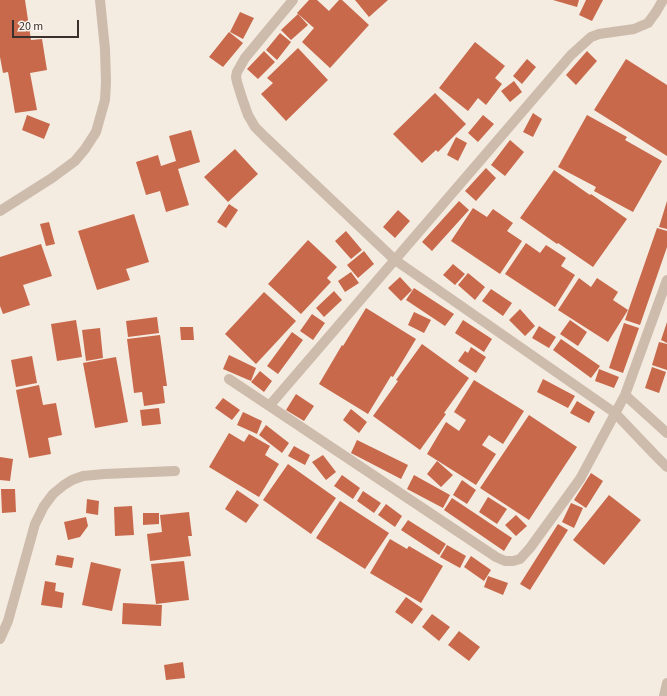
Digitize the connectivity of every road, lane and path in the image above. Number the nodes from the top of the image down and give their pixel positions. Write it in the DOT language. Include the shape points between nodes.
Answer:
graph roads {
  1 [pos="100,0"];
  2 [pos="292,0"];
  3 [pos="663,0"];
  4 [pos="0,211"];
  5 [pos="395,260"];
  6 [pos="667,280"];
  7 [pos="229,379"];
  8 [pos="625,395"];
  9 [pos="270,405"];
  10 [pos="615,413"];
  11 [pos="667,433"];
  12 [pos="667,467"];
  13 [pos="175,471"];
  14 [pos="0,639"];
  15 [pos="667,683"];
  16 [pos="664,696"];
  1 -- 4 [label="street" via="106,82 105,100 96,132 75,161"];
  2 -- 5 [label="street" via="245,58 237,72 237,82 248,116 265,137"];
  3 -- 5 [label="street" via="648,23 634,29 599,34 590,38 571,55"];
  5 -- 9 [label="street"];
  5 -- 10 [label="street"];
  6 -- 8 [label="street"];
  7 -- 9 [label="street"];
  8 -- 10 [label="street"];
  8 -- 11 [label="street"];
  9 -- 10 [label="street" via="496,557 506,561 520,559 530,548 580,479"];
  10 -- 12 [label="street"];
  13 -- 14 [label="street" via="83,476 64,484 53,494 35,524 8,621"];
  15 -- 16 [label="street"];
}
